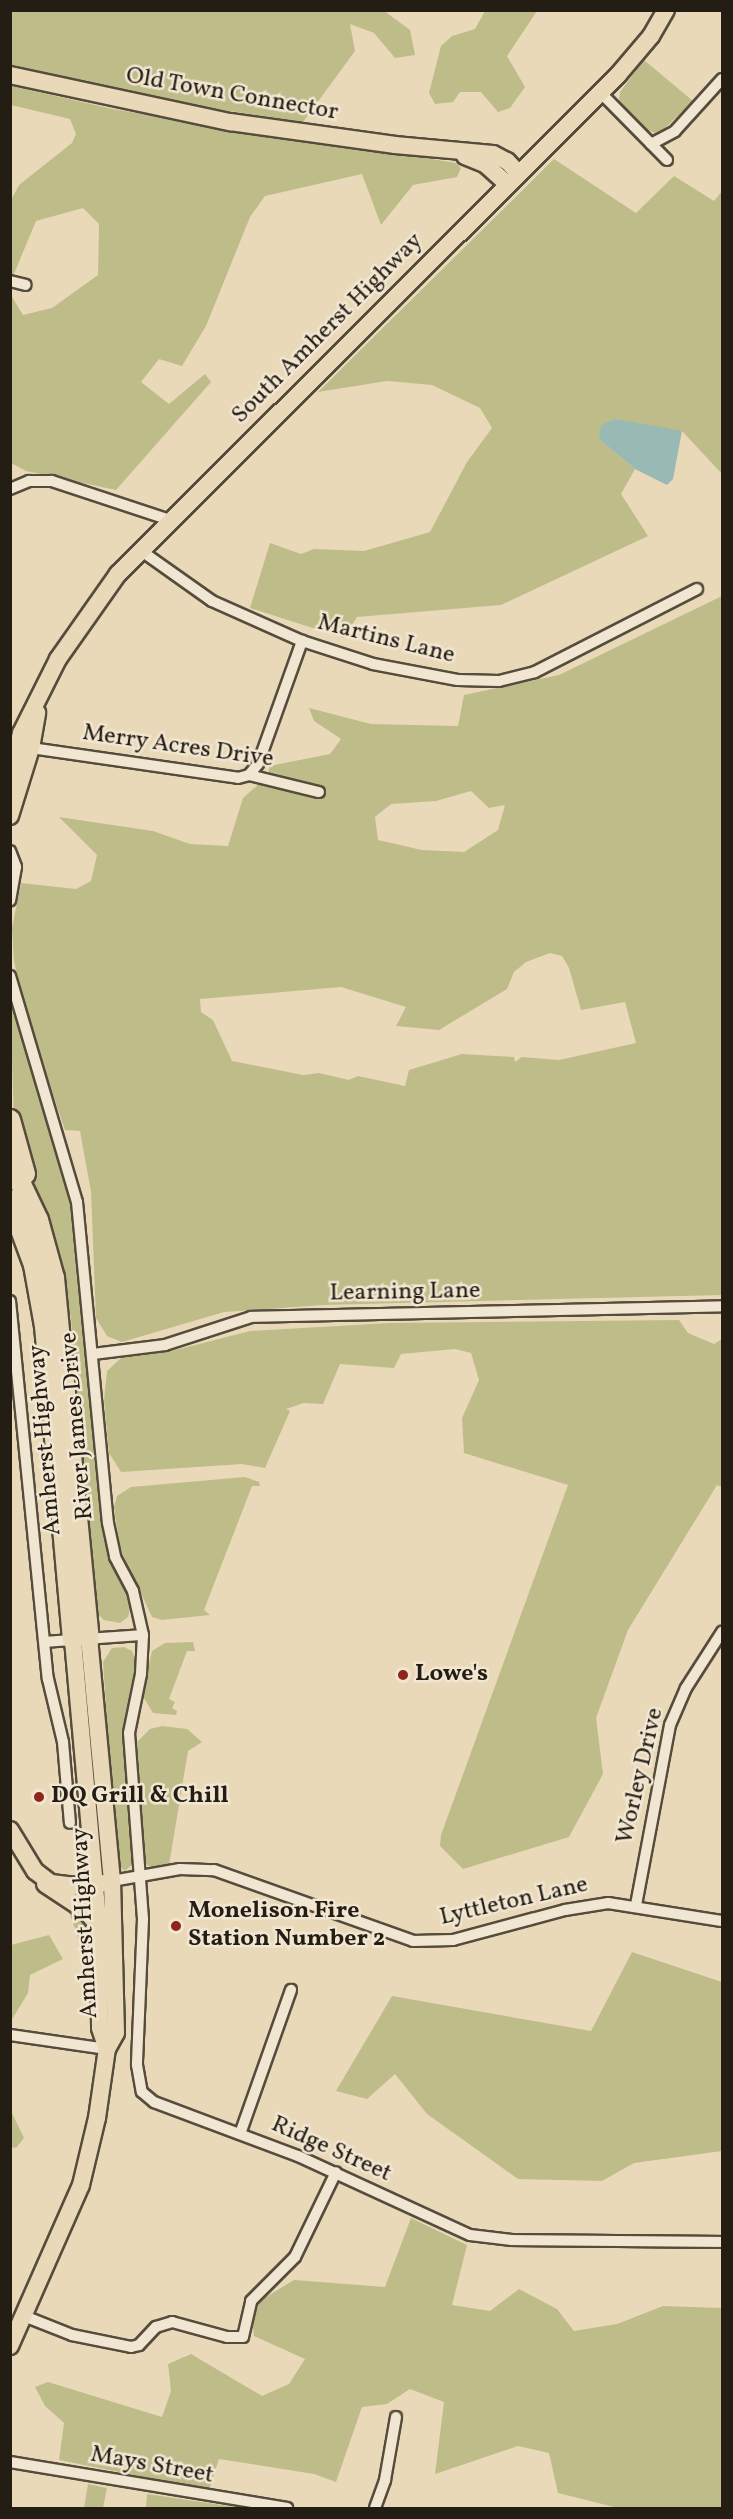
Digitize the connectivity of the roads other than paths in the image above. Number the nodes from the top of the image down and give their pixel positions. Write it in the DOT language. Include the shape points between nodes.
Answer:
graph roads {
  1 [pos="666,10"];
  2 [pos="10,75"];
  3 [pos="723,79"];
  4 [pos="601,93"];
  5 [pos="651,144"];
  6 [pos="667,160"];
  7 [pos="513,179"];
  8 [pos="10,281"];
  9 [pos="26,285"];
  10 [pos="10,489"];
  11 [pos="170,520"];
  12 [pos="140,550"];
  13 [pos="697,589"];
  14 [pos="302,640"];
  15 [pos="41,695"];
  16 [pos="31,748"];
  17 [pos="249,775"];
  18 [pos="10,777"];
  19 [pos="319,792"];
  20 [pos="10,816"];
  21 [pos="10,851"];
  22 [pos="10,900"];
  23 [pos="10,976"];
  24 [pos="10,1120"];
  25 [pos="10,1161"];
  26 [pos="10,1200"];
  27 [pos="38,1220"];
  28 [pos="10,1301"];
  29 [pos="723,1306"];
  30 [pos="93,1354"];
  31 [pos="723,1632"];
  32 [pos="143,1635"];
  33 [pos="81,1639"];
  34 [pos="45,1642"];
  35 [pos="70,1823"];
  36 [pos="10,1830"];
  37 [pos="140,1876"];
  38 [pos="42,1878"];
  39 [pos="104,1883"];
  40 [pos="636,1905"];
  41 [pos="723,1921"];
  42 [pos="99,1931"];
  43 [pos="291,1990"];
  44 [pos="10,2035"];
  45 [pos="107,2049"];
  46 [pos="240,2134"];
  47 [pos="336,2172"];
  48 [pos="723,2242"];
  49 [pos="24,2316"];
  50 [pos="10,2346"];
  51 [pos="396,2417"];
  52 [pos="10,2462"];
  53 [pos="287,2508"];
  54 [pos="375,2508"];
  1 -- 4 [label="main road, South Amherst Highway" via="637,55"];
  2 -- 7 [label="main road, Old Town Connector" via="230,122 493,154 507,161"];
  3 -- 5 [label="street" via="675,131"];
  4 -- 5 [label="street"];
  4 -- 7 [label="main road, South Amherst Highway"];
  5 -- 6 [label="street"];
  7 -- 11 [label="main road, South Amherst Highway"];
  8 -- 9 [label="street"];
  10 -- 11 [label="street" via="29,482 52,481"];
  11 -- 12 [label="main road, South Amherst Highway"];
  12 -- 14 [label="street, Martins Lane" via="212,601"];
  12 -- 15 [label="main road, South Amherst Highway" via="81,624"];
  13 -- 14 [label="street, Martins Lane" via="552,664 499,681 412,674"];
  14 -- 17 [label="street" via="258,764"];
  15 -- 16 [label="main road, South Amherst Highway"];
  15 -- 18 [label="main road, South Amherst Highway" via="21,733"];
  16 -- 17 [label="street, Merry Acres Drive" via="238,778"];
  16 -- 20 [label="main road, South Amherst Highway"];
  17 -- 19 [label="street, Merry Acres Drive"];
  21 -- 22 [label="street" via="16,867"];
  23 -- 30 [label="street, River James Drive" via="77,1202"];
  24 -- 27 [label="highway"];
  25 -- 27 [label="highway, Amherst Highway"];
  26 -- 33 [label="highway, Amherst Highway" via="25,1235 40,1296"];
  27 -- 33 [label="highway, Amherst Highway" via="59,1309"];
  28 -- 34 [label="street"];
  29 -- 30 [label="street, Learning Lane" via="251,1317 165,1345"];
  30 -- 32 [label="street, River James Drive" via="110,1540 133,1591"];
  31 -- 40 [label="street, Worley Drive" via="686,1688 670,1725"];
  32 -- 33 [label="street"];
  32 -- 37 [label="street, River James Drive" via="141,1674 129,1733"];
  33 -- 34 [label="street"];
  33 -- 39 [label="main road, Amherst Highway"];
  34 -- 35 [label="street" via="48,1679 63,1742"];
  36 -- 38 [label="main road"];
  37 -- 39 [label="street, Lyttleton Lane"];
  37 -- 40 [label="street, Lyttleton Lane" via="199,1868 229,1873 413,1941 453,1940 597,1904"];
  37 -- 46 [label="street, Ridge Street" via="144,1961 137,2065 140,2089 154,2102"];
  38 -- 39 [label="main road" via="65,1886"];
  38 -- 42 [label="main road" via="49,1889 94,1917"];
  39 -- 42 [label="main road, Amherst Highway"];
  39 -- 45 [label="main road, Amherst Highway" via="116,2032"];
  40 -- 41 [label="street, Lyttleton Lane"];
  42 -- 45 [label="main road, Amherst Highway" via="100,2028"];
  43 -- 46 [label="street"];
  44 -- 45 [label="street"];
  45 -- 49 [label="main road" via="88,2163"];
  46 -- 47 [label="street, Ridge Street"];
  47 -- 48 [label="street, Ridge Street" via="453,2229 484,2239"];
  47 -- 49 [label="street" via="295,2258 251,2301 243,2337 227,2337 172,2322 156,2327 131,2347 72,2335"];
  49 -- 50 [label="main road"];
  51 -- 54 [label="street" via="385,2480"];
  52 -- 53 [label="street, Mays Street"];
}
